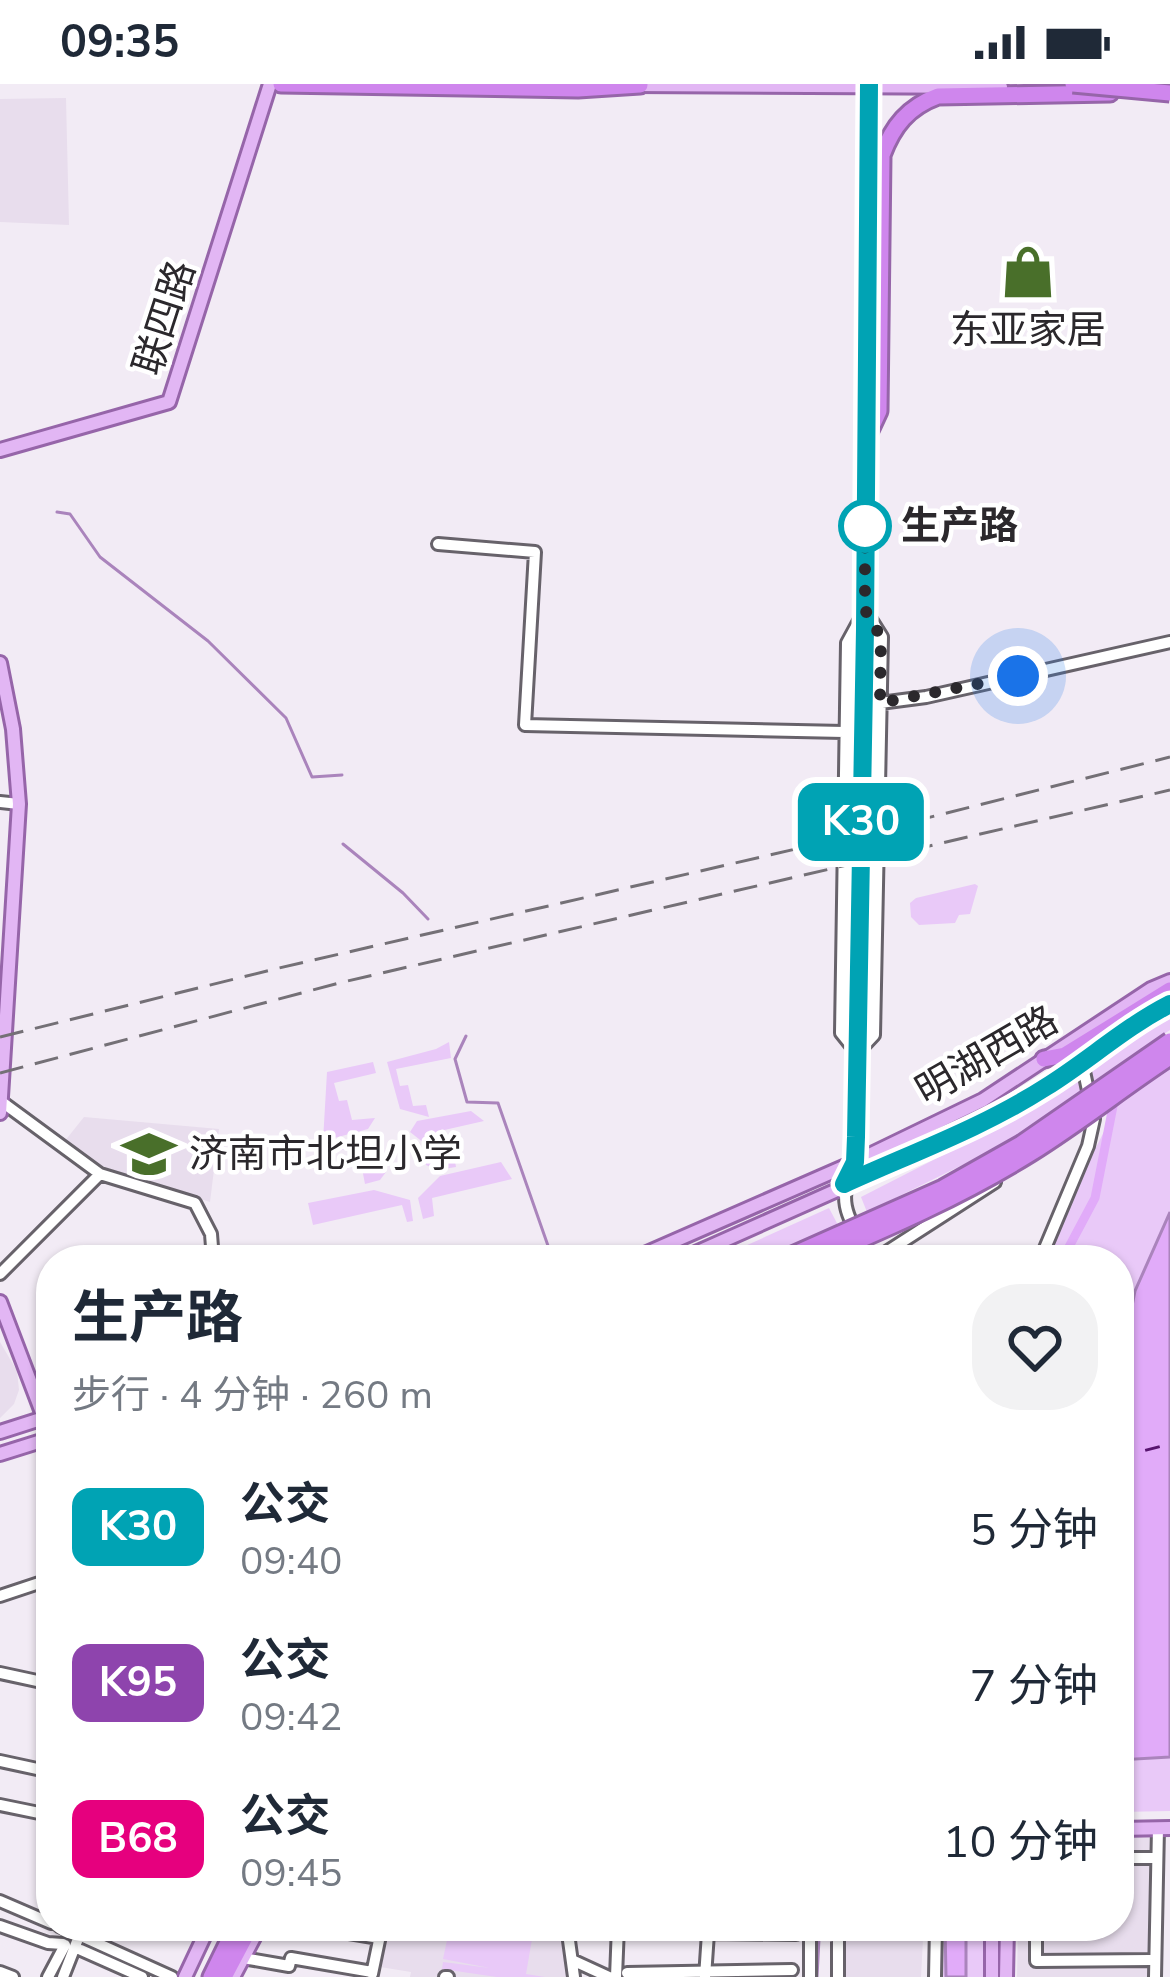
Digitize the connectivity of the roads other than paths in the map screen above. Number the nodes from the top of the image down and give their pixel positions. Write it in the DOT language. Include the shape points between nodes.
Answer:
graph roads {
  1 [pos="270,84"];
  2 [pos="281,84"];
  3 [pos="613,84"];
  4 [pos="1072,84"];
  5 [pos="640,85"];
  6 [pos="869,86"];
  7 [pos="1170,89"];
  8 [pos="1149,93"];
  9 [pos="866,440"];
  10 [pos="0,450"];
  11 [pos="438,544"];
  12 [pos="865,610"];
  13 [pos="1170,642"];
  14 [pos="0,663"];
  15 [pos="880,703"];
  16 [pos="844,733"];
  17 [pos="0,802"];
  18 [pos="19,804"];
  19 [pos="1170,986"];
  20 [pos="1170,1004"];
  21 [pos="1170,1041"];
  22 [pos="857,1053"];
  23 [pos="1170,1057"];
  24 [pos="1045,1059"];
  25 [pos="1082,1062"];
  26 [pos="1,1108"];
  27 [pos="1094,1120"];
  28 [pos="855,1162"];
  29 [pos="100,1174"];
  30 [pos="844,1184"];
  31 [pos="212,1245"];
  32 [pos="665,1245"];
  33 [pos="712,1245"];
  34 [pos="815,1245"];
  35 [pos="849,1245"];
  36 [pos="865,1245"];
  37 [pos="897,1245"];
  38 [pos="1046,1245"];
  39 [pos="0,1274"];
  40 [pos="0,1302"];
  41 [pos="36,1390"];
  42 [pos="36,1421"];
  43 [pos="0,1432"];
  44 [pos="36,1442"];
  45 [pos="0,1454"];
  46 [pos="36,1584"];
  47 [pos="0,1596"];
  48 [pos="0,1673"];
  49 [pos="36,1681"];
  50 [pos="0,1761"];
  51 [pos="36,1769"];
  52 [pos="0,1805"];
  53 [pos="36,1812"];
  54 [pos="1166,1825"];
  55 [pos="1134,1826"];
  56 [pos="1134,1858"];
  57 [pos="1157,1858"];
  58 [pos="0,1901"];
  59 [pos="36,1916"];
  60 [pos="0,1926"];
  61 [pos="36,1939"];
  62 [pos="42,1941"];
  63 [pos="75,1941"];
  64 [pos="102,1941"];
  65 [pos="202,1941"];
  66 [pos="229,1941"];
  67 [pos="248,1941"];
  68 [pos="250,1941"];
  69 [pos="378,1941"];
  70 [pos="569,1941"];
  71 [pos="618,1941"];
  72 [pos="707,1941"];
  73 [pos="805,1941"];
  74 [pos="838,1941"];
  75 [pos="936,1941"];
  76 [pos="992,1941"];
  77 [pos="1007,1941"];
  78 [pos="1036,1941"];
  79 [pos="72,1947"];
  80 [pos="243,1958"];
  81 [pos="572,1960"];
  82 [pos="1036,1960"];
  83 [pos="1150,1960"];
  84 [pos="792,1970"];
  85 [pos="288,1971"];
  86 [pos="0,1972"];
  87 [pos="168,1975"];
  88 [pos="372,1975"];
  89 [pos="705,1975"];
  90 [pos="618,1976"];
  91 [pos="13,1977"];
  92 [pos="48,1977"];
  93 [pos="63,1977"];
  94 [pos="146,1977"];
  95 [pos="185,1977"];
  96 [pos="211,1977"];
  97 [pos="229,1977"];
  98 [pos="574,1977"];
  99 [pos="810,1977"];
  100 [pos="838,1977"];
  101 [pos="935,1977"];
  102 [pos="992,1977"];
  103 [pos="1006,1977"];
  104 [pos="1036,1977"];
  105 [pos="1155,1977"];
  1 -- 10 [label="main road, 联四路" via="169,402"];
  2 -- 5 [label="highway"];
  3 -- 5 [label="main road"];
  4 -- 8 [label="highway, bridge"];
  5 -- 6 [label="main road"];
  6 -- 7 [label="main road"];
  6 -- 9 [label="main road"];
  7 -- 8 [label="highway, bridge"];
  8 -- 9 [label="highway, bridge" via="951,94 904,115 882,155 879,411"];
  9 -- 12 [label="main road"];
  11 -- 16 [label="street" via="536,552 525,725"];
  12 -- 15 [label="street" via="881,637"];
  12 -- 16 [label="street" via="847,643"];
  12 -- 22 [label="main road"];
  13 -- 15 [label="street"];
  14 -- 18 [label="main road"];
  15 -- 22 [label="street" via="874,1035"];
  16 -- 22 [label="street" via="841,1033"];
  17 -- 18 [label="street"];
  18 -- 26 [label="main road"];
  19 -- 24 [label="highway"];
  20 -- 25 [label="main road, 明湖西路"];
  21 -- 34 [label="highway, bridge" via="1021,1144"];
  22 -- 28 [label="main road"];
  23 -- 35 [label="highway, bridge" via="1034,1151"];
  24 -- 28 [label="main road, 明湖西路" via="983,1100"];
  25 -- 27 [label="street, bridge"];
  25 -- 30 [label="main road, 明湖西路" via="974,1129"];
  26 -- 29 [label="street"];
  27 -- 37 [label="street"];
  27 -- 38 [label="street"];
  28 -- 30 [label="street"];
  28 -- 32 [label="main road, 明湖西路"];
  29 -- 31 [label="street" via="195,1203"];
  29 -- 39 [label="street"];
  30 -- 33 [label="main road, 明湖西路"];
  30 -- 36 [label="street, bridge"];
  40 -- 41 [label="main road"];
  42 -- 43 [label="main road"];
  44 -- 45 [label="main road"];
  46 -- 47 [label="street"];
  48 -- 49 [label="street"];
  50 -- 51 [label="street"];
  52 -- 53 [label="street"];
  54 -- 55 [label="main road"];
  54 -- 57 [label="street"];
  56 -- 57 [label="street"];
  57 -- 105 [label="street"];
  58 -- 59 [label="street"];
  60 -- 61 [label="street"];
  62 -- 79 [label="street"];
  63 -- 79 [label="street"];
  64 -- 87 [label="street"];
  65 -- 95 [label="main road"];
  66 -- 96 [label="highway"];
  67 -- 97 [label="highway"];
  68 -- 80 [label="main road"];
  69 -- 88 [label="street"];
  70 -- 81 [label="street"];
  71 -- 90 [label="street"];
  72 -- 89 [label="street"];
  73 -- 99 [label="street"];
  74 -- 100 [label="street"];
  75 -- 101 [label="street"];
  76 -- 102 [label="main road"];
  77 -- 103 [label="main road"];
  78 -- 82 [label="street"];
  79 -- 92 [label="street"];
  79 -- 93 [label="street"];
  79 -- 94 [label="street"];
  80 -- 85 [label="street"];
  80 -- 97 [label="main road"];
  81 -- 90 [label="street"];
  81 -- 98 [label="street"];
  82 -- 83 [label="street"];
  82 -- 104 [label="street"];
  84 -- 89 [label="street"];
  85 -- 88 [label="street" via="291,1958"];
  86 -- 91 [label="street"];
  87 -- 94 [label="street"];
  89 -- 90 [label="street"];
}
